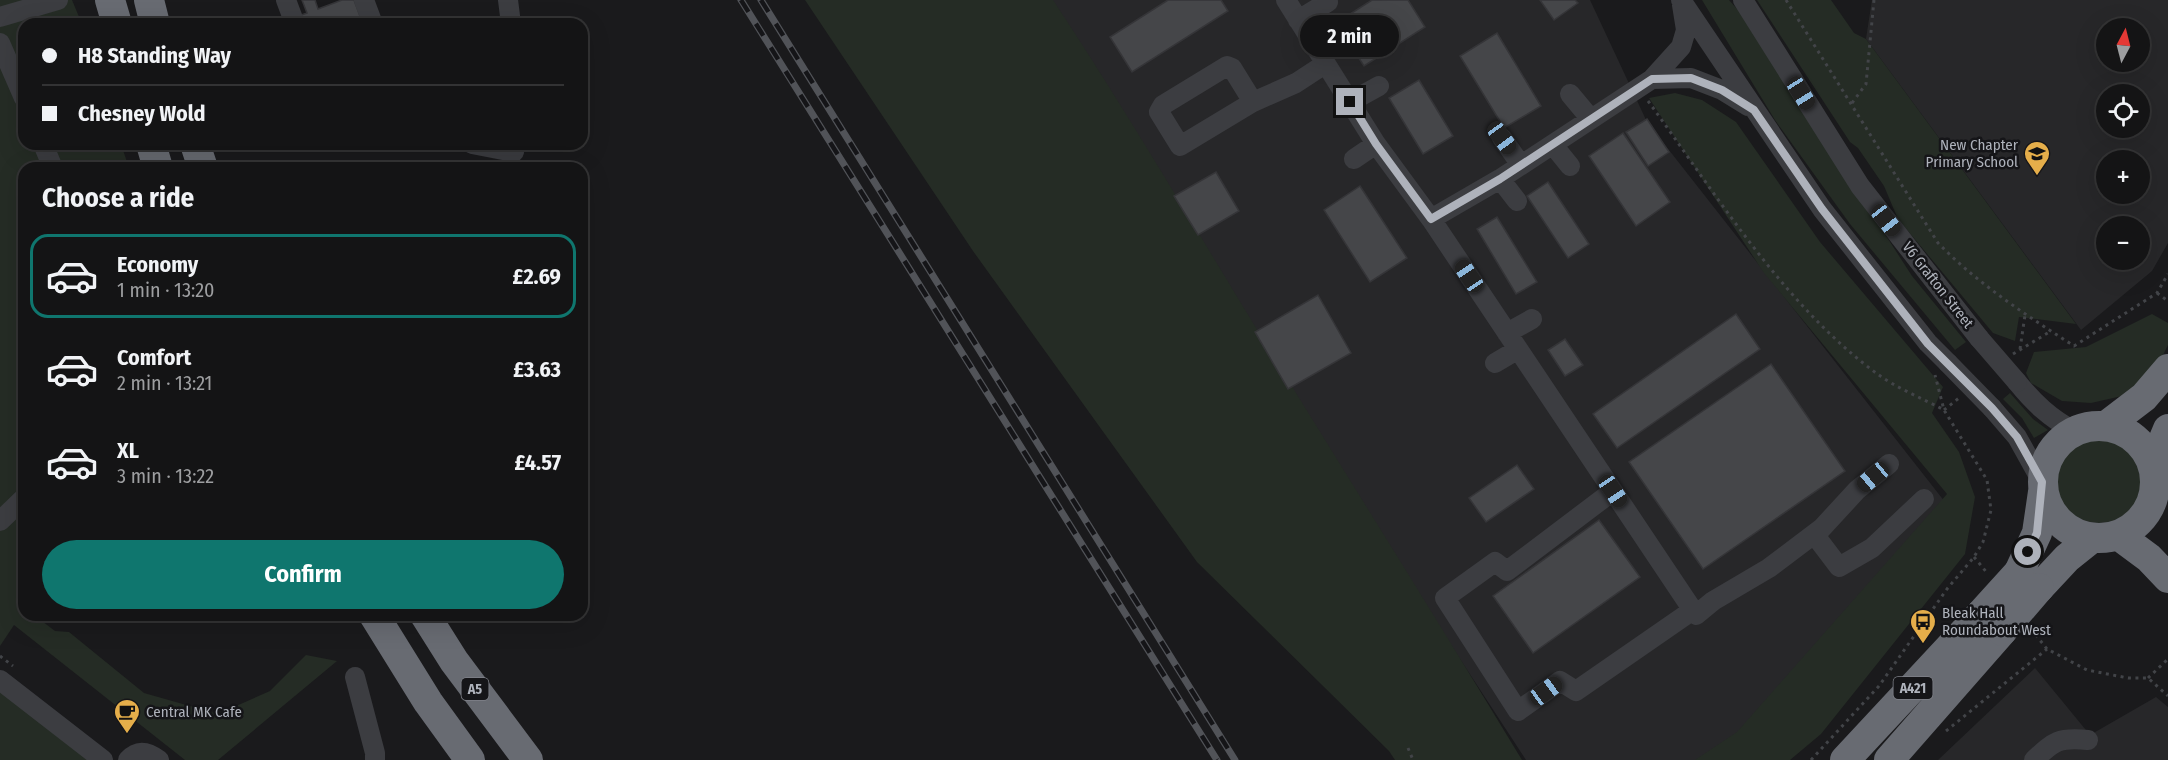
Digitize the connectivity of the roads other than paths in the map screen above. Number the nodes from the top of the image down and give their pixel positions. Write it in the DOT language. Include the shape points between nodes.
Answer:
graph roads {
  1 [pos="110,0"];
  2 [pos="149,0"];
  3 [pos="286,0"];
  4 [pos="364,0"];
  5 [pos="508,0"];
  6 [pos="1286,0"];
  7 [pos="1681,0"];
  8 [pos="1743,0"];
  9 [pos="52,1"];
  10 [pos="1328,2"];
  11 [pos="0,18"];
  12 [pos="115,18"];
  13 [pos="154,18"];
  14 [pos="293,18"];
  15 [pos="371,18"];
  16 [pos="511,18"];
  17 [pos="1298,20"];
  18 [pos="0,43"];
  19 [pos="1325,64"];
  20 [pos="18,84"];
  21 [pos="1645,84"];
  22 [pos="1379,86"];
  23 [pos="1570,94"];
  24 [pos="1253,102"];
  25 [pos="1350,102"];
  26 [pos="1754,110"];
  27 [pos="1590,118"];
  28 [pos="1502,138"];
  29 [pos="1376,144"];
  30 [pos="1553,145"];
  31 [pos="1354,159"];
  32 [pos="1521,165"];
  33 [pos="1569,166"];
  34 [pos="1500,179"];
  35 [pos="1516,201"];
  36 [pos="1431,219"];
  37 [pos="1532,319"];
  38 [pos="1507,333"];
  39 [pos="1517,350"];
  40 [pos="1495,363"];
  41 [pos="2168,369"];
  42 [pos="2106,426"];
  43 [pos="2168,429"];
  44 [pos="2074,431"];
  45 [pos="1889,464"];
  46 [pos="2154,473"];
  47 [pos="2043,487"];
  48 [pos="1613,491"];
  49 [pos="1924,499"];
  50 [pos="18,504"];
  51 [pos="2168,520"];
  52 [pos="0,521"];
  53 [pos="1814,534"];
  54 [pos="2105,537"];
  55 [pos="2168,578"];
  56 [pos="2029,580"];
  57 [pos="1693,610"];
  58 [pos="378,621"];
  59 [pos="429,621"];
  60 [pos="2002,623"];
  61 [pos="355,677"];
  62 [pos="0,680"];
  63 [pos="2088,740"];
  64 [pos="103,760"];
  65 [pos="128,760"];
  66 [pos="159,760"];
  67 [pos="375,760"];
  68 [pos="470,760"];
  69 [pos="528,760"];
  70 [pos="1845,760"];
  71 [pos="1889,760"];
  72 [pos="2034,760"];
  1 -- 12 [label="highway"];
  2 -- 13 [label="highway"];
  3 -- 14 [label="street"];
  4 -- 15 [label="street"];
  5 -- 16 [label="street"];
  6 -- 17 [label="street"];
  7 -- 21 [label="street" via="1686,30 1681,47"];
  7 -- 26 [label="street"];
  8 -- 44 [label="street, V6 Grafton Street, bridge" via="1860,186 2038,407"];
  9 -- 11 [label="street"];
  10 -- 17 [label="street"];
  17 -- 19 [label="street"];
  18 -- 20 [label="street"];
  19 -- 24 [label="street" via="1296,83"];
  19 -- 25 [label="street"];
  21 -- 26 [label="street" via="1691,78 1722,90"];
  21 -- 27 [label="street"];
  22 -- 25 [label="street"];
  23 -- 27 [label="street"];
  24 -- 24 [label="street" via="1180,146 1159,112 1163,105 1227,66"];
  25 -- 29 [label="street"];
  26 -- 47 [label="street, bridge" via="1822,209 1928,344 2017,437"];
  27 -- 30 [label="street"];
  28 -- 32 [label="street"];
  29 -- 31 [label="street"];
  29 -- 36 [label="street"];
  30 -- 32 [label="street"];
  30 -- 33 [label="street"];
  32 -- 34 [label="street"];
  34 -- 35 [label="street"];
  34 -- 36 [label="street"];
  36 -- 38 [label="street"];
  37 -- 38 [label="street"];
  38 -- 39 [label="street"];
  39 -- 40 [label="street"];
  39 -- 48 [label="street"];
  41 -- 42 [label="highway" via="2144,397"];
  42 -- 44 [label="highway"];
  42 -- 46 [label="highway" via="2135,439 2146,451"];
  43 -- 46 [label="highway, A421"];
  44 -- 47 [label="highway, A421" via="2051,452 2044,466"];
  45 -- 53 [label="street"];
  46 -- 51 [label="highway"];
  46 -- 54 [label="highway, A421" via="2153,498 2145,514 2133,527"];
  47 -- 54 [label="highway" via="2049,509 2060,523 2074,533"];
  47 -- 56 [label="highway, A421"];
  48 -- 57 [label="street"];
  48 -- 57 [label="street" via="1508,572 1495,562 1445,598 1518,711 1560,681 1575,691"];
  49 -- 53 [label="street" via="1872,548 1839,567"];
  50 -- 52 [label="street"];
  53 -- 57 [label="street" via="1696,615"];
  54 -- 55 [label="highway" via="2150,558"];
  54 -- 56 [label="highway, A421"];
  56 -- 60 [label="highway, A421, bridge"];
  58 -- 68 [label="highway"];
  59 -- 69 [label="highway, A5"];
  60 -- 70 [label="highway, A421"];
  60 -- 71 [label="highway, A421"];
  61 -- 67 [label="street"];
  62 -- 64 [label="street"];
  63 -- 72 [label="street" via="2054,741"];
  65 -- 66 [label="street" via="134,753 142,752"];
}
